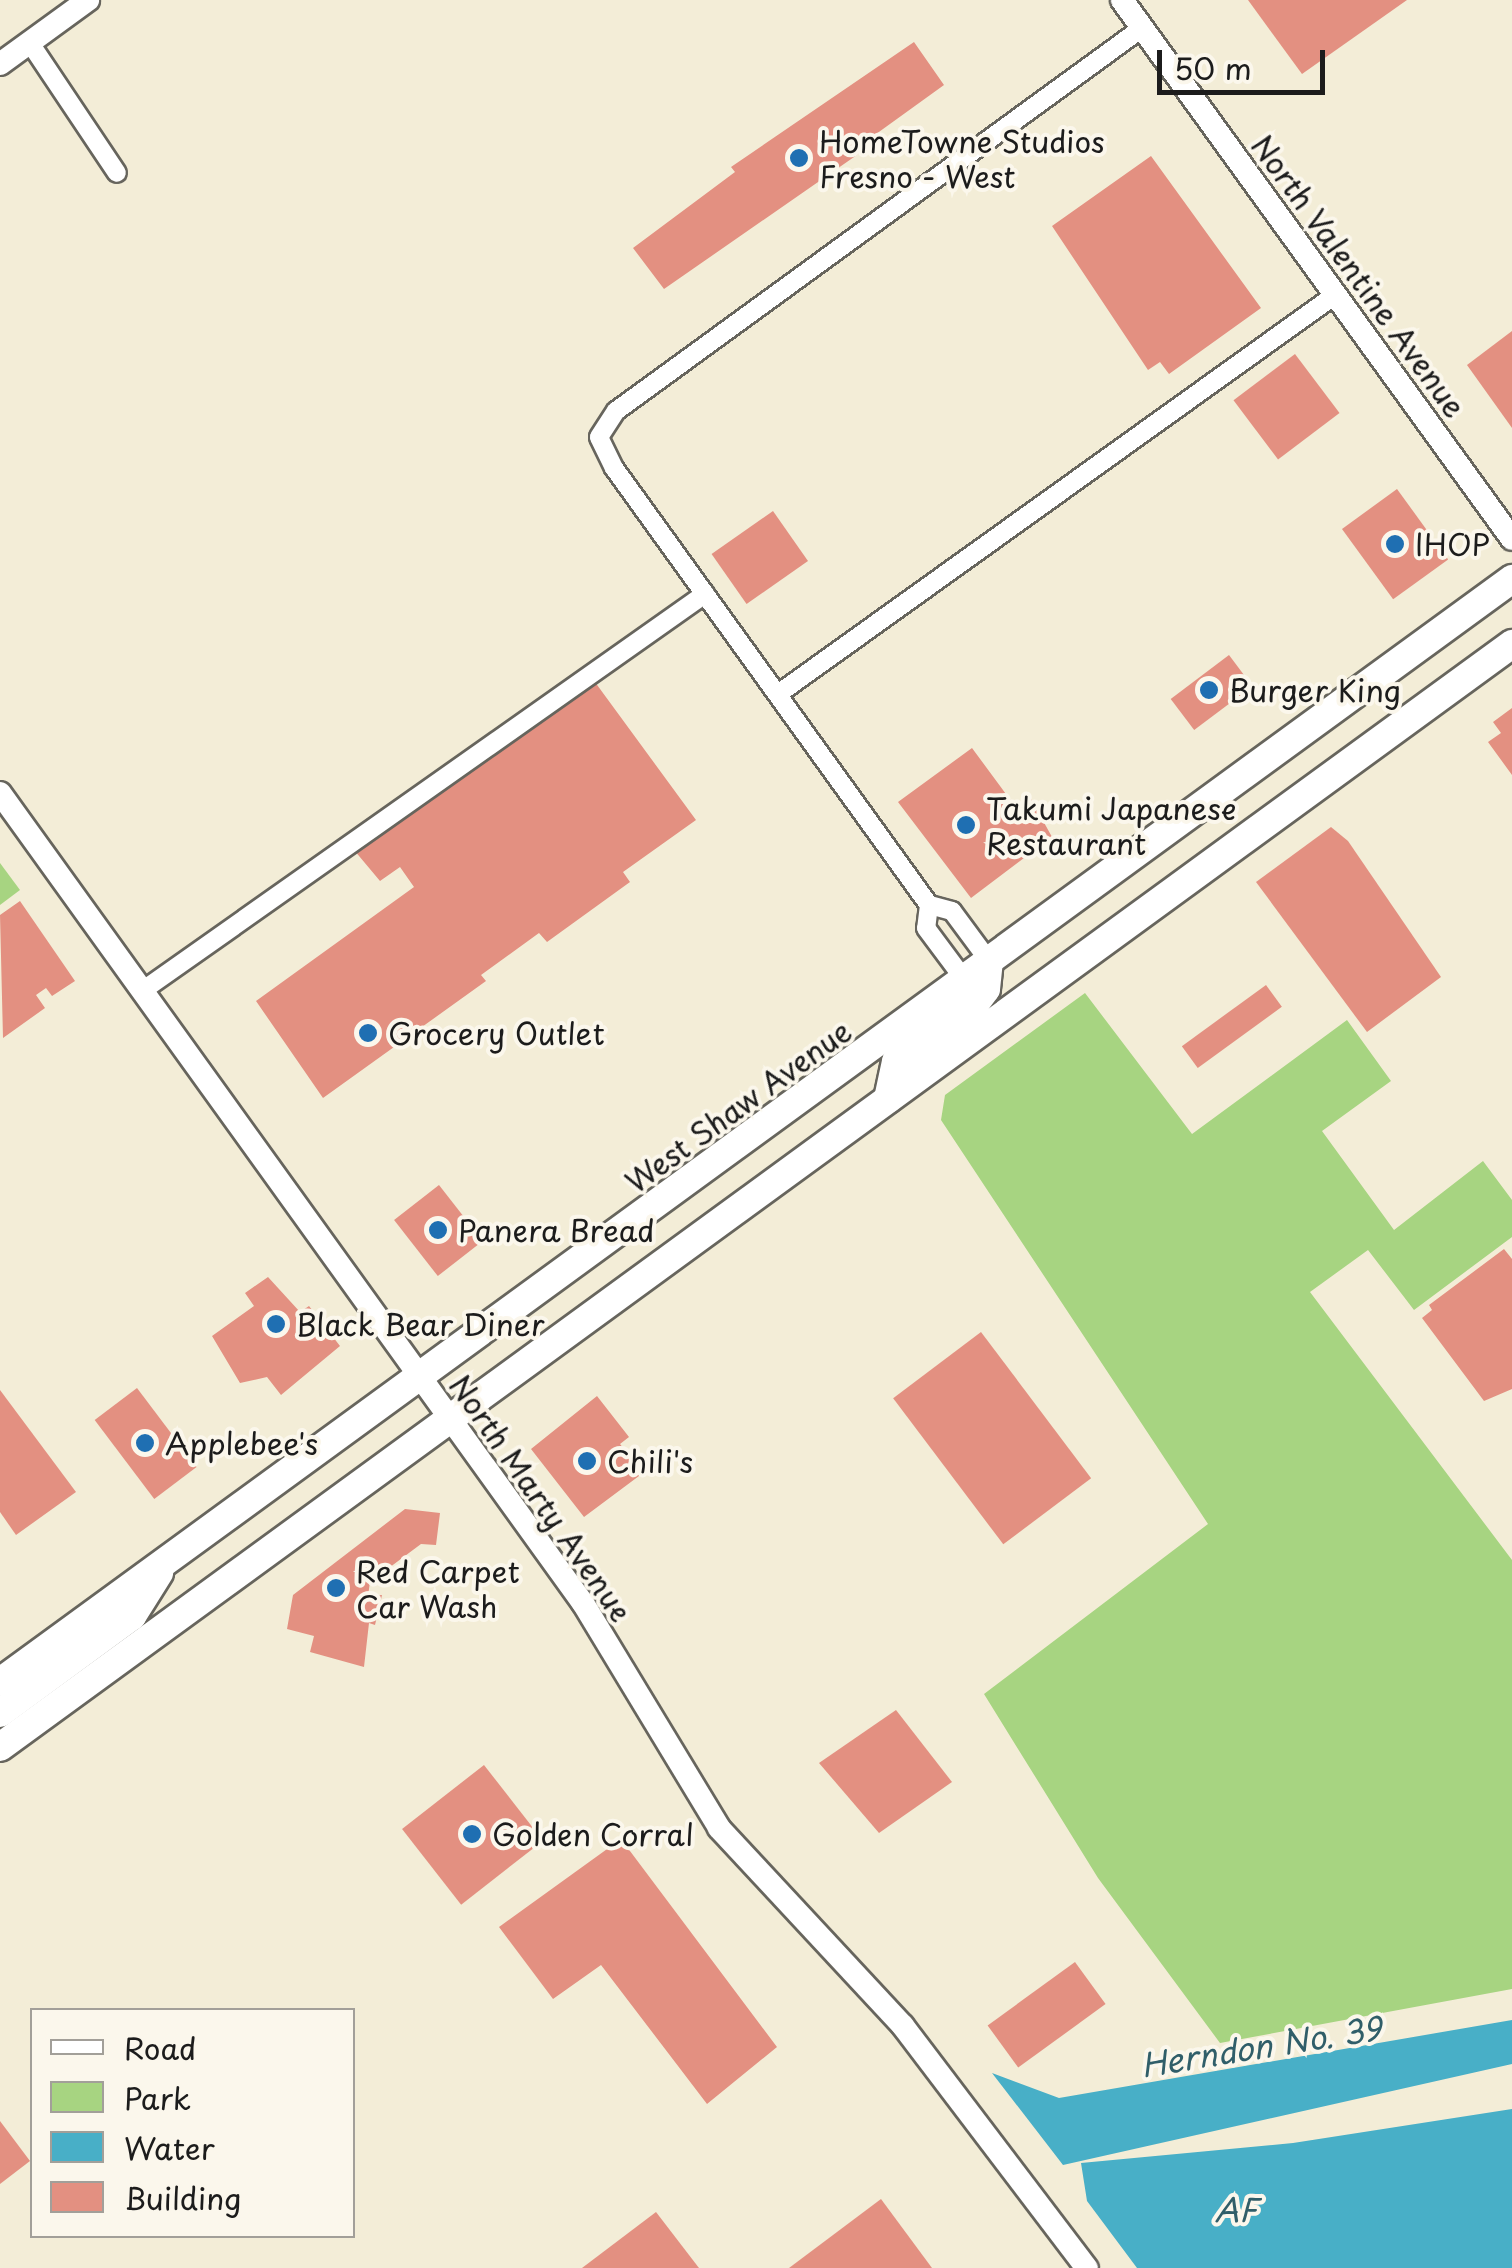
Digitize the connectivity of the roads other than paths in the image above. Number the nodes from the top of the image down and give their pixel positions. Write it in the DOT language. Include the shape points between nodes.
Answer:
graph roads {
  1 [pos="88,0"];
  2 [pos="1122,0"];
  3 [pos="1142,28"];
  4 [pos="30,43"];
  5 [pos="0,64"];
  6 [pos="117,172"];
  7 [pos="1335,295"];
  8 [pos="1512,539"];
  9 [pos="1512,579"];
  10 [pos="705,594"];
  11 [pos="1512,644"];
  12 [pos="778,694"];
  13 [pos="0,794"];
  14 [pos="929,906"];
  15 [pos="989,961"];
  16 [pos="964,979"];
  17 [pos="142,991"];
  18 [pos="888,1099"];
  19 [pos="420,1378"];
  20 [pos="450,1421"];
  21 [pos="168,1559"];
  22 [pos="0,1682"];
  23 [pos="0,1713"];
  24 [pos="0,1747"];
  25 [pos="1087,2268"];
  1 -- 4 [label="street"];
  2 -- 3 [label="street, North Valentine Avenue"];
  3 -- 7 [label="street, North Valentine Avenue"];
  3 -- 10 [label="street" via="605,422 603,452"];
  4 -- 5 [label="street"];
  4 -- 6 [label="street"];
  7 -- 8 [label="street, North Valentine Avenue"];
  7 -- 12 [label="street"];
  9 -- 15 [label="main road, West Shaw Avenue"];
  10 -- 12 [label="street"];
  10 -- 17 [label="street"];
  11 -- 18 [label="main road"];
  12 -- 14 [label="street"];
  13 -- 17 [label="street, North Marty Avenue"];
  14 -- 15 [label="street" via="952,911"];
  14 -- 16 [label="street" via="926,928"];
  15 -- 16 [label="main road, West Shaw Avenue"];
  15 -- 18 [label="main road" via="986,989 977,1000 896,1062"];
  16 -- 19 [label="main road, West Shaw Avenue"];
  17 -- 19 [label="street, North Marty Avenue"];
  18 -- 20 [label="main road"];
  19 -- 20 [label="street, North Marty Avenue"];
  19 -- 21 [label="main road, West Shaw Avenue"];
  20 -- 24 [label="main road"];
  20 -- 25 [label="street, North Marty Avenue" via="583,1603 720,1828 903,2026"];
  21 -- 22 [label="main road, West Shaw Avenue"];
  21 -- 23 [label="main road" via="132,1616"];
}
